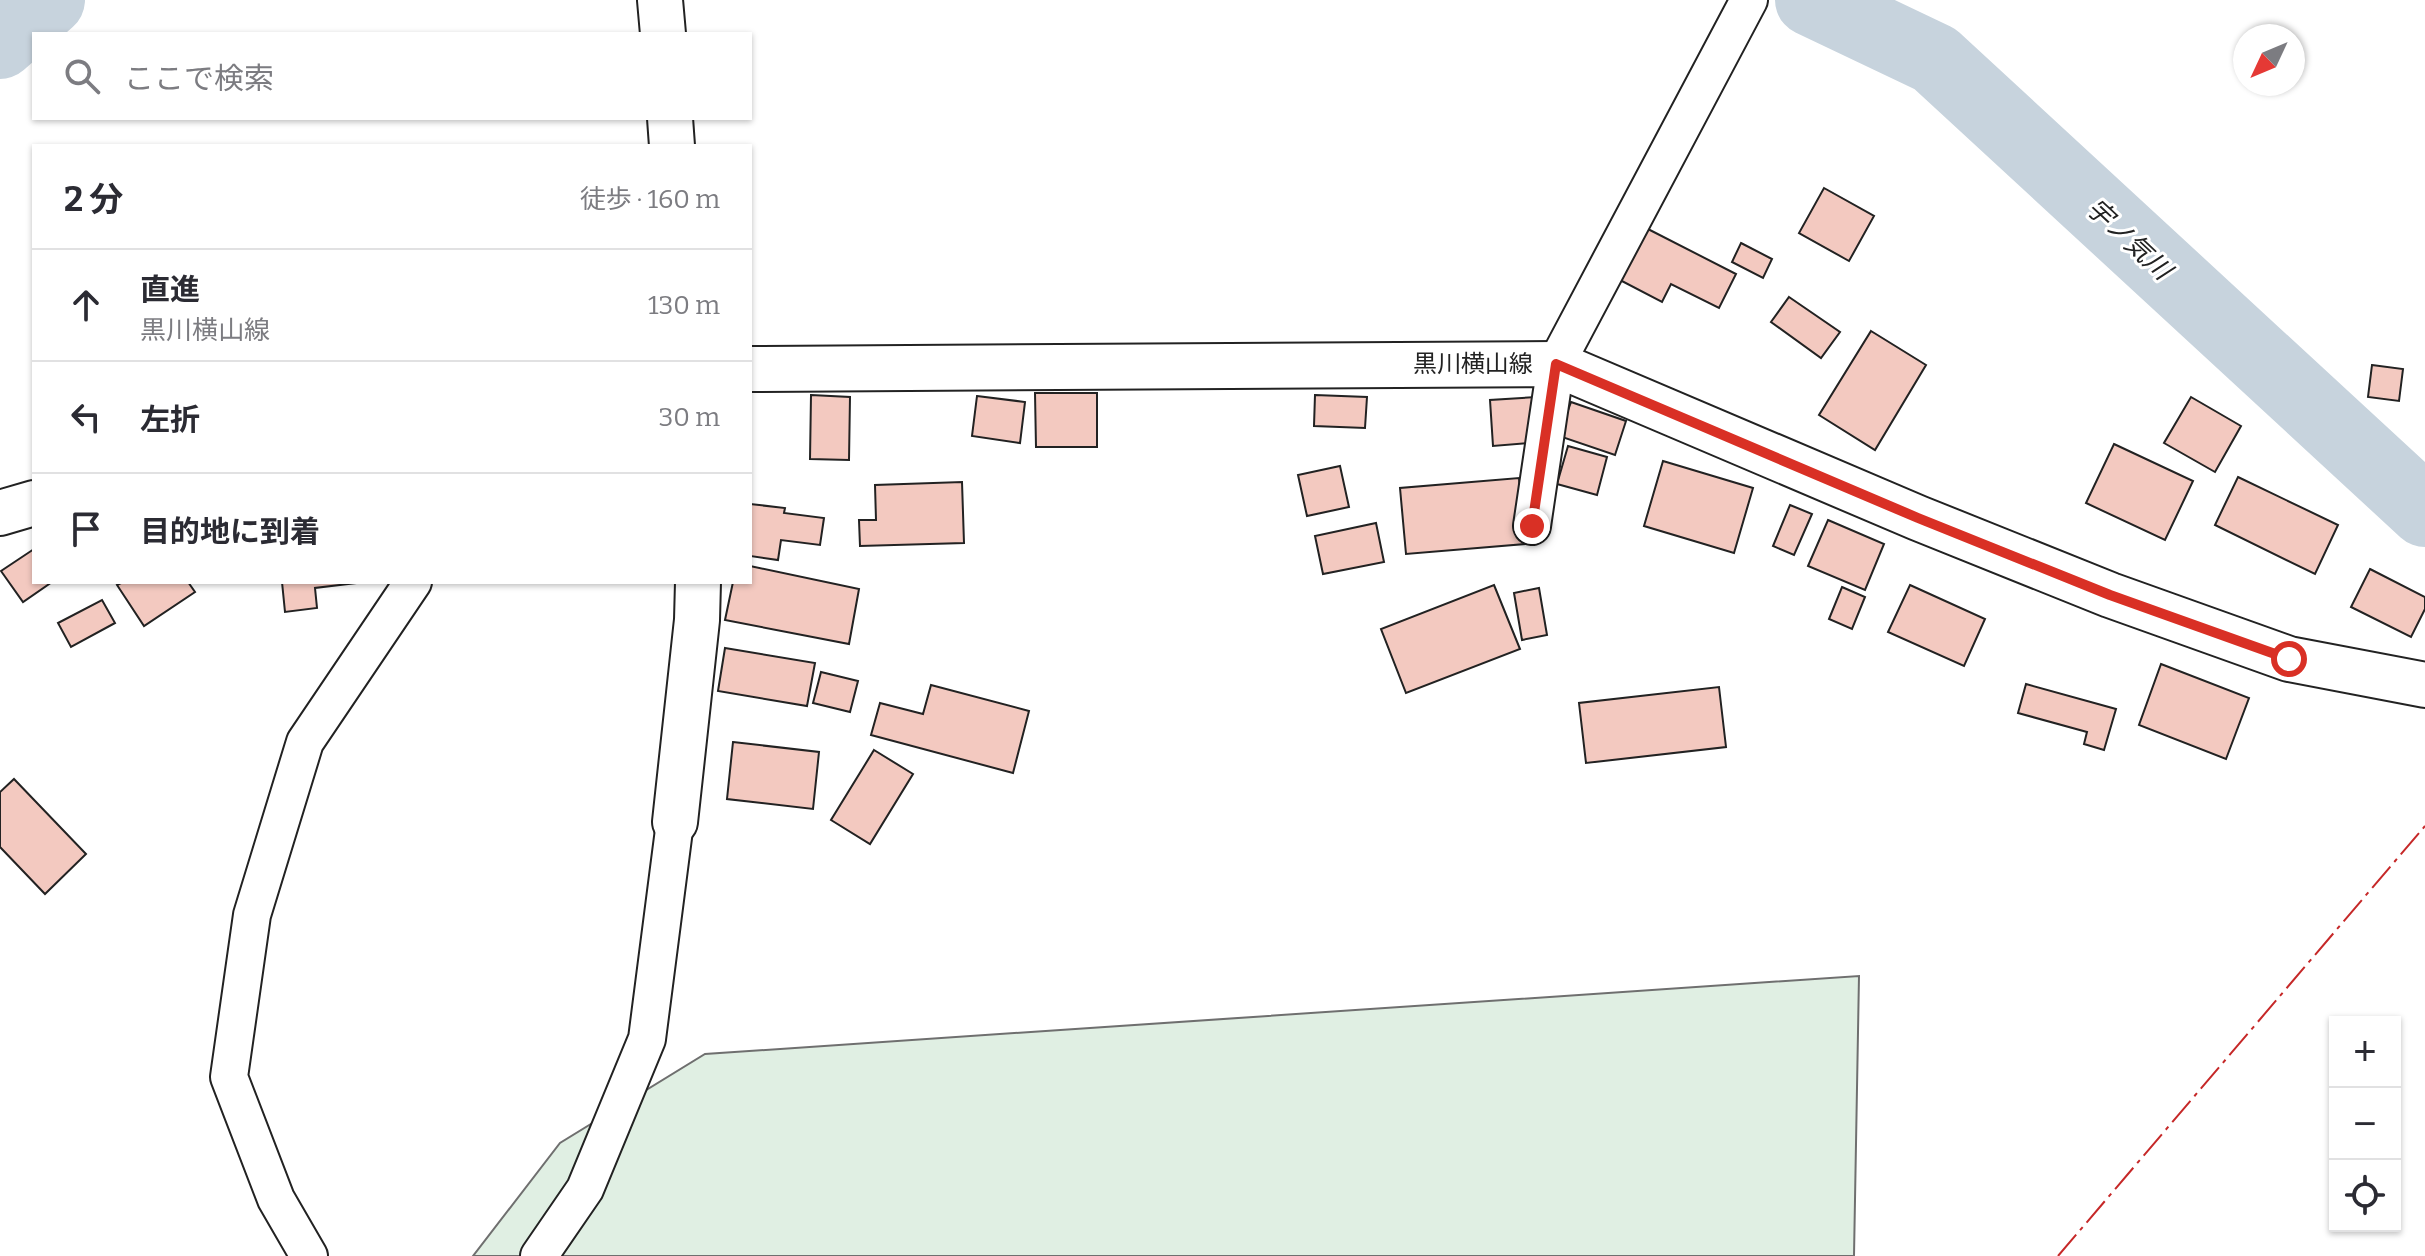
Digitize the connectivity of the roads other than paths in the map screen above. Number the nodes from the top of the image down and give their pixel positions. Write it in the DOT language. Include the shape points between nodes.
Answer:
graph roads {
  1 [pos="660,0"];
  2 [pos="1749,0"];
  3 [pos="663,32"];
  4 [pos="670,120"];
  5 [pos="672,144"];
  6 [pos="1556,364"];
  7 [pos="752,369"];
  8 [pos="32,504"];
  9 [pos="0,513"];
  10 [pos="1532,526"];
  11 [pos="412,584"];
  12 [pos="698,584"];
  13 [pos="2425,685"];
  14 [pos="675,822"];
  15 [pos="309,1256"];
  16 [pos="539,1256"];
  1 -- 3 [label="main road"];
  2 -- 6 [label="street"];
  4 -- 5 [label="main road"];
  6 -- 7 [label="main road, 黒川横山線"];
  6 -- 10 [label="street"];
  6 -- 13 [label="main road, 黒川横山線" via="2110,595 2289,659"];
  8 -- 9 [label="main road"];
  11 -- 15 [label="street" via="305,742 252,915 229,1077 276,1199"];
  12 -- 14 [label="main road"];
  14 -- 16 [label="street" via="647,1039 585,1189"];
}
